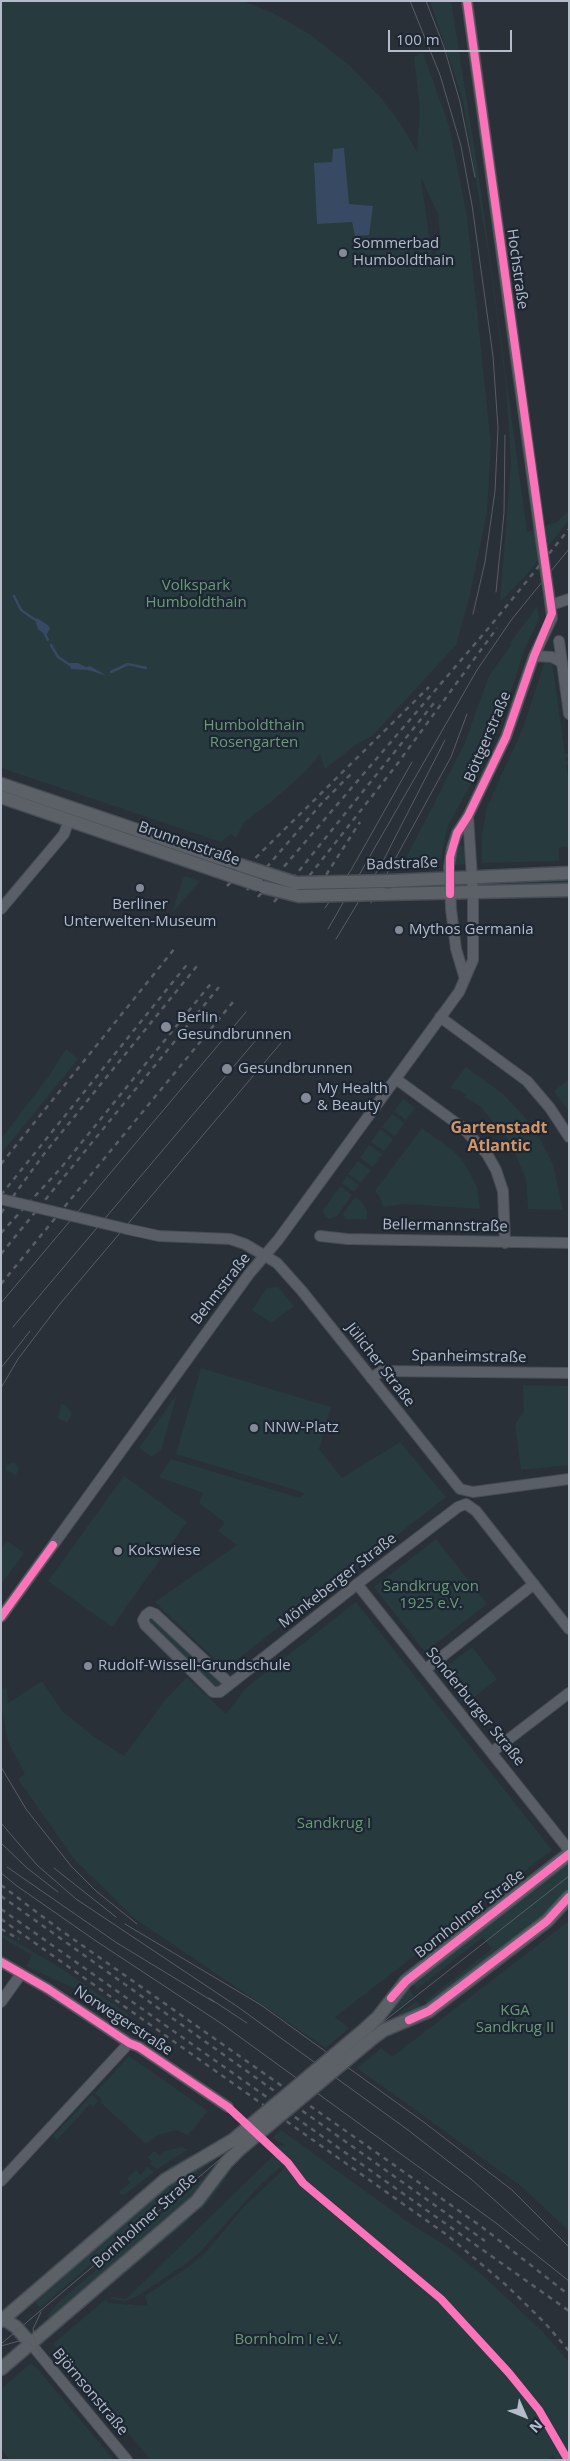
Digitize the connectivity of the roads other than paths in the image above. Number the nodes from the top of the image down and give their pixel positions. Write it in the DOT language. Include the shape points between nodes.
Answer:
graph roads {
  1 [pos="467,1"];
  2 [pos="569,599"];
  3 [pos="551,605"];
  4 [pos="559,641"];
  5 [pos="534,656"];
  6 [pos="561,662"];
  7 [pos="569,714"];
  8 [pos="1,784"];
  9 [pos="1,797"];
  10 [pos="41,804"];
  11 [pos="71,815"];
  12 [pos="468,816"];
  13 [pos="569,874"];
  14 [pos="472,877"];
  15 [pos="450,878"];
  16 [pos="298,890"];
  17 [pos="569,890"];
  18 [pos="473,893"];
  19 [pos="450,894"];
  20 [pos="1,909"];
  21 [pos="465,979"];
  22 [pos="440,1017"];
  23 [pos="396,1079"];
  24 [pos="569,1137"];
  25 [pos="1,1200"];
  26 [pos="320,1236"];
  27 [pos="504,1243"];
  28 [pos="569,1243"];
  29 [pos="266,1256"];
  30 [pos="569,1373"];
  31 [pos="370,1378"];
  32 [pos="569,1479"];
  33 [pos="357,1584"];
  34 [pos="534,1584"];
  35 [pos="1,1617"];
  36 [pos="569,1628"];
  37 [pos="426,1669"];
  38 [pos="230,1684"];
  39 [pos="569,1693"];
  40 [pos="492,1752"];
  41 [pos="569,1850"];
  42 [pos="569,1854"];
  43 [pos="569,1897"];
  44 [pos="1,1962"];
  45 [pos="21,1974"];
  46 [pos="1,2002"];
  47 [pos="369,2034"];
  48 [pos="129,2043"];
  49 [pos="228,2107"];
  50 [pos="236,2144"];
  51 [pos="1,2181"];
  52 [pos="2,2319"];
  53 [pos="30,2344"];
  54 [pos="1,2369"];
  55 [pos="127,2460"];
  1 -- 3 [label="street, Hochstraße, bridge"];
  2 -- 3 [label="street"];
  3 -- 5 [label="street, Böttgerstraße" via="552,618"];
  4 -- 6 [label="street"];
  5 -- 6 [label="street" via="552,657"];
  5 -- 12 [label="street, Böttgerstraße" via="506,737"];
  6 -- 7 [label="street"];
  8 -- 10 [label="main road, Brunnenstraße"];
  9 -- 10 [label="main road, Brunnenstraße"];
  10 -- 11 [label="main road, Brunnenstraße"];
  11 -- 16 [label="main road, Brunnenstraße, bridge" via="240,865"];
  11 -- 16 [label="main road, Brunnenstraße, bridge" via="229,876 278,892"];
  11 -- 20 [label="street" via="64,834"];
  12 -- 14 [label="street, Böttgerstraße"];
  12 -- 15 [label="street, Böttgerstraße" via="452,848"];
  13 -- 14 [label="main road, Badstraße"];
  14 -- 15 [label="main road, Badstraße"];
  14 -- 18 [label="street, Böttgerstraße"];
  15 -- 16 [label="main road, Badstraße, bridge"];
  15 -- 19 [label="street, Böttgerstraße"];
  16 -- 19 [label="main road, Badstraße, bridge"];
  17 -- 18 [label="main road, Badstraße"];
  18 -- 19 [label="main road, Badstraße"];
  18 -- 21 [label="street, Behmstraße" via="473,960"];
  19 -- 21 [label="street" via="456,949"];
  21 -- 22 [label="street, Behmstraße"];
  22 -- 23 [label="street, Behmstraße"];
  22 -- 24 [label="street" via="527,1081"];
  23 -- 27 [label="street" via="463,1128 487,1154 503,1190"];
  23 -- 29 [label="street, Behmstraße"];
  25 -- 29 [label="street, bridge" via="149,1234 230,1239"];
  26 -- 27 [label="street, Bellermannstraße"];
  27 -- 28 [label="street, Bellermannstraße"];
  29 -- 31 [label="street, Jülicher Straße" via="294,1280"];
  29 -- 35 [label="street, Behmstraße" via="249,1274"];
  30 -- 31 [label="street, Spanheimstraße" via="382,1371"];
  31 -- 32 [label="street, Jülicher Straße" via="457,1487 468,1492"];
  33 -- 34 [label="street, Mönkeberger Straße" via="466,1504 476,1511"];
  33 -- 37 [label="street, Sonderburger Straße"];
  33 -- 38 [label="street, Mönkeberger Straße"];
  34 -- 36 [label="street"];
  34 -- 37 [label="street"];
  37 -- 40 [label="street, Sonderburger Straße"];
  38 -- 38 [label="street" via="155,1614 150,1612 146,1615 145,1625 213,1692 220,1692"];
  39 -- 40 [label="street"];
  40 -- 41 [label="street, Sonderburger Straße"];
  42 -- 47 [label="main road, Bornholmer Straße" via="406,1981 378,2016"];
  43 -- 47 [label="main road, Bornholmer Straße" via="547,1921 429,2011"];
  44 -- 45 [label="street, Norwegerstraße"];
  45 -- 46 [label="street"];
  45 -- 48 [label="street, Norwegerstraße"];
  47 -- 50 [label="main road, Bornholmer Straße, bridge"];
  48 -- 49 [label="street, Norwegerstraße"];
  48 -- 51 [label="street"];
  50 -- 52 [label="main road, Bornholmer Straße" via="165,2180"];
  50 -- 53 [label="main road, Bornholmer Straße" via="197,2201"];
  52 -- 53 [label="main road" via="16,2327"];
  53 -- 54 [label="main road, Bornholmer Straße"];
  53 -- 55 [label="street, Björnsonstraße"];
}
